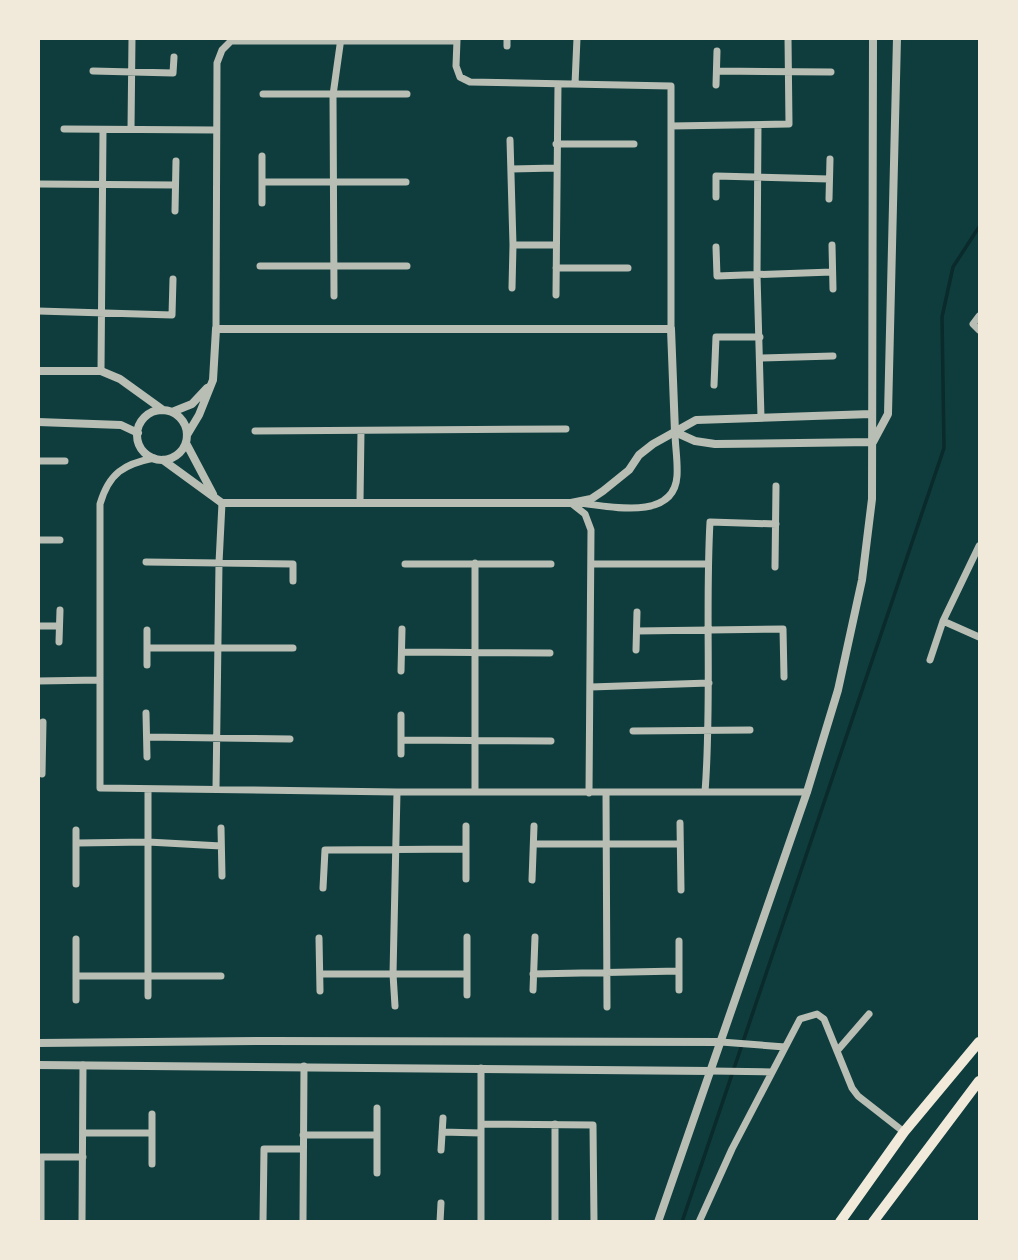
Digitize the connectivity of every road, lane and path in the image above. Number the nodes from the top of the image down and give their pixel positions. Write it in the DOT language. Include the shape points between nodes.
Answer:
graph roads {
  1 [pos="132,38"];
  2 [pos="577,38"];
  3 [pos="788,38"];
  4 [pos="873,38"];
  5 [pos="897,38"];
  6 [pos="340,40"];
  7 [pos="457,40"];
  8 [pos="717,51"];
  9 [pos="174,57"];
  10 [pos="93,71"];
  11 [pos="717,71"];
  12 [pos="788,72"];
  13 [pos="831,72"];
  14 [pos="132,73"];
  15 [pos="558,84"];
  16 [pos="575,84"];
  17 [pos="716,85"];
  18 [pos="263,94"];
  19 [pos="333,94"];
  20 [pos="407,94"];
  21 [pos="758,125"];
  22 [pos="671,126"];
  23 [pos="64,129"];
  24 [pos="131,129"];
  25 [pos="103,130"];
  26 [pos="215,130"];
  27 [pos="510,140"];
  28 [pos="556,144"];
  29 [pos="634,144"];
  30 [pos="262,156"];
  31 [pos="830,159"];
  32 [pos="176,161"];
  33 [pos="556,168"];
  34 [pos="511,169"];
  35 [pos="758,176"];
  36 [pos="829,179"];
  37 [pos="262,182"];
  38 [pos="334,182"];
  39 [pos="406,182"];
  40 [pos="38,184"];
  41 [pos="101,185"];
  42 [pos="175,185"];
  43 [pos="716,197"];
  44 [pos="829,199"];
  45 [pos="262,203"];
  46 [pos="174,211"];
  47 [pos="513,245"];
  48 [pos="556,245"];
  49 [pos="832,245"];
  50 [pos="716,247"];
  51 [pos="334,266"];
  52 [pos="407,266"];
  53 [pos="260,267"];
  54 [pos="556,268"];
  55 [pos="628,268"];
  56 [pos="832,272"];
  57 [pos="757,275"];
  58 [pos="173,279"];
  59 [pos="512,288"];
  60 [pos="833,289"];
  61 [pos="556,295"];
  62 [pos="334,296"];
  63 [pos="38,311"];
  64 [pos="101,313"];
  65 [pos="979,316"];
  66 [pos="976,327"];
  67 [pos="216,329"];
  68 [pos="671,329"];
  69 [pos="760,337"];
  70 [pos="833,356"];
  71 [pos="760,358"];
  72 [pos="38,371"];
  73 [pos="101,371"];
  74 [pos="213,380"];
  75 [pos="714,385"];
  76 [pos="168,411"];
  77 [pos="871,414"];
  78 [pos="761,417"];
  79 [pos="38,422"];
  80 [pos="566,429"];
  81 [pos="256,431"];
  82 [pos="361,431"];
  83 [pos="675,432"];
  84 [pos="138,433"];
  85 [pos="186,439"];
  86 [pos="873,442"];
  87 [pos="159,459"];
  88 [pos="38,461"];
  89 [pos="65,461"];
  90 [pos="776,486"];
  91 [pos="218,499"];
  92 [pos="360,502"];
  93 [pos="571,503"];
  94 [pos="776,524"];
  95 [pos="38,540"];
  96 [pos="60,540"];
  97 [pos="979,546"];
  98 [pos="146,562"];
  99 [pos="219,563"];
  100 [pos="475,563"];
  101 [pos="405,564"];
  102 [pos="551,564"];
  103 [pos="592,564"];
  104 [pos="708,564"];
  105 [pos="775,567"];
  106 [pos="293,581"];
  107 [pos="60,610"];
  108 [pos="636,612"];
  109 [pos="943,621"];
  110 [pos="38,626"];
  111 [pos="59,626"];
  112 [pos="402,629"];
  113 [pos="147,631"];
  114 [pos="637,631"];
  115 [pos="710,632"];
  116 [pos="979,637"];
  117 [pos="59,642"];
  118 [pos="218,647"];
  119 [pos="146,648"];
  120 [pos="293,648"];
  121 [pos="636,650"];
  122 [pos="402,652"];
  123 [pos="476,652"];
  124 [pos="550,653"];
  125 [pos="930,660"];
  126 [pos="147,665"];
  127 [pos="401,671"];
  128 [pos="784,677"];
  129 [pos="100,680"];
  130 [pos="38,681"];
  131 [pos="709,683"];
  132 [pos="591,687"];
  133 [pos="146,713"];
  134 [pos="401,715"];
  135 [pos="43,722"];
  136 [pos="709,730"];
  137 [pos="750,730"];
  138 [pos="633,731"];
  139 [pos="40,736"];
  140 [pos="147,737"];
  141 [pos="218,737"];
  142 [pos="290,739"];
  143 [pos="475,739"];
  144 [pos="401,740"];
  145 [pos="551,741"];
  146 [pos="401,754"];
  147 [pos="147,757"];
  148 [pos="42,774"];
  149 [pos="148,789"];
  150 [pos="216,789"];
  151 [pos="475,791"];
  152 [pos="397,792"];
  153 [pos="705,792"];
  154 [pos="807,792"];
  155 [pos="589,793"];
  156 [pos="606,793"];
  157 [pos="680,823"];
  158 [pos="466,826"];
  159 [pos="534,826"];
  160 [pos="221,828"];
  161 [pos="76,830"];
  162 [pos="148,842"];
  163 [pos="76,843"];
  164 [pos="534,844"];
  165 [pos="679,844"];
  166 [pos="605,845"];
  167 [pos="221,846"];
  168 [pos="395,849"];
  169 [pos="466,849"];
  170 [pos="222,876"];
  171 [pos="466,879"];
  172 [pos="532,880"];
  173 [pos="76,884"];
  174 [pos="323,888"];
  175 [pos="681,890"];
  176 [pos="467,937"];
  177 [pos="535,937"];
  178 [pos="319,938"];
  179 [pos="76,939"];
  180 [pos="680,941"];
  181 [pos="679,971"];
  182 [pos="607,972"];
  183 [pos="320,974"];
  184 [pos="393,974"];
  185 [pos="467,974"];
  186 [pos="533,974"];
  187 [pos="76,976"];
  188 [pos="221,976"];
  189 [pos="147,977"];
  190 [pos="533,990"];
  191 [pos="679,990"];
  192 [pos="320,992"];
  193 [pos="467,995"];
  194 [pos="148,996"];
  195 [pos="76,1000"];
  196 [pos="395,1006"];
  197 [pos="607,1007"];
  198 [pos="869,1014"];
  199 [pos="721,1042"];
  200 [pos="979,1042"];
  201 [pos="38,1043"];
  202 [pos="785,1047"];
  203 [pos="836,1051"];
  204 [pos="38,1065"];
  205 [pos="83,1065"];
  206 [pos="304,1066"];
  207 [pos="481,1068"];
  208 [pos="710,1071"];
  209 [pos="772,1072"];
  210 [pos="979,1081"];
  211 [pos="377,1108"];
  212 [pos="152,1114"];
  213 [pos="443,1118"];
  214 [pos="481,1124"];
  215 [pos="555,1124"];
  216 [pos="442,1132"];
  217 [pos="904,1132"];
  218 [pos="83,1133"];
  219 [pos="152,1133"];
  220 [pos="481,1133"];
  221 [pos="303,1135"];
  222 [pos="377,1135"];
  223 [pos="303,1149"];
  224 [pos="441,1150"];
  225 [pos="83,1157"];
  226 [pos="152,1164"];
  227 [pos="377,1173"];
  228 [pos="441,1203"];
  229 [pos="41,1222"];
  230 [pos="82,1222"];
  231 [pos="263,1222"];
  232 [pos="303,1222"];
  233 [pos="440,1222"];
  234 [pos="481,1222"];
  235 [pos="555,1222"];
  236 [pos="594,1222"];
  237 [pos="659,1222"];
  238 [pos="699,1222"];
  239 [pos="840,1222"];
  240 [pos="873,1222"];
  1 -- 14 [label="street"];
  2 -- 16 [label="street"];
  3 -- 12 [label="street"];
  4 -- 77 [label="street"];
  5 -- 86 [label="street" via="888,414"];
  6 -- 7 [label="street"];
  6 -- 19 [label="street"];
  6 -- 26 [label="street" via="231,41 217,63"];
  7 -- 15 [label="street" via="460,78"];
  8 -- 11 [label="street"];
  9 -- 14 [label="street" via="173,73"];
  10 -- 14 [label="street"];
  11 -- 12 [label="street"];
  11 -- 17 [label="street"];
  12 -- 13 [label="street"];
  12 -- 21 [label="street" via="789,124"];
  14 -- 24 [label="street"];
  15 -- 16 [label="street"];
  15 -- 28 [label="street"];
  16 -- 22 [label="street" via="671,86"];
  18 -- 19 [label="street"];
  19 -- 20 [label="street"];
  19 -- 38 [label="street"];
  21 -- 22 [label="street"];
  21 -- 35 [label="street"];
  22 -- 68 [label="street"];
  23 -- 25 [label="street"];
  24 -- 25 [label="street"];
  24 -- 26 [label="street"];
  25 -- 41 [label="street"];
  26 -- 67 [label="street"];
  27 -- 34 [label="street"];
  28 -- 29 [label="street"];
  28 -- 33 [label="street"];
  30 -- 37 [label="street"];
  31 -- 36 [label="street"];
  32 -- 42 [label="street"];
  33 -- 34 [label="street"];
  33 -- 48 [label="street"];
  34 -- 47 [label="street"];
  35 -- 36 [label="street"];
  35 -- 43 [label="street" via="716,176"];
  35 -- 57 [label="street"];
  36 -- 44 [label="street"];
  37 -- 38 [label="street"];
  37 -- 45 [label="street"];
  38 -- 39 [label="street"];
  38 -- 51 [label="street"];
  40 -- 41 [label="street"];
  41 -- 42 [label="street"];
  41 -- 64 [label="street"];
  42 -- 46 [label="street"];
  47 -- 48 [label="street"];
  47 -- 59 [label="street"];
  48 -- 54 [label="street"];
  49 -- 56 [label="street"];
  50 -- 57 [label="street" via="717,276"];
  51 -- 52 [label="street"];
  51 -- 53 [label="street"];
  51 -- 62 [label="street"];
  54 -- 55 [label="street"];
  54 -- 61 [label="street"];
  56 -- 57 [label="street"];
  56 -- 60 [label="street"];
  57 -- 69 [label="street"];
  58 -- 64 [label="street" via="172,315"];
  63 -- 64 [label="street"];
  64 -- 73 [label="street"];
  65 -- 66 [label="street"];
  67 -- 68 [label="street"];
  67 -- 74 [label="street"];
  68 -- 83 [label="street"];
  69 -- 71 [label="street"];
  69 -- 75 [label="street" via="716,337"];
  70 -- 71 [label="street"];
  71 -- 78 [label="street"];
  72 -- 73 [label="street"];
  73 -- 76 [label="street"];
  74 -- 76 [label="street" via="192,404"];
  74 -- 85 [label="street"];
  76 -- 84 [label="street" via="149,414"];
  76 -- 85 [label="street" via="183,422"];
  77 -- 78 [label="street"];
  77 -- 86 [label="street"];
  78 -- 83 [label="street" via="696,420"];
  79 -- 84 [label="street" via="121,425"];
  80 -- 82 [label="street"];
  81 -- 82 [label="street"];
  82 -- 92 [label="street"];
  83 -- 86 [label="street" via="715,444"];
  83 -- 93 [label="street" via="639,455 603,491"];
  83 -- 93 [label="street" via="677,477 664,500 638,509"];
  84 -- 87 [label="street" via="141,449"];
  85 -- 87 [label="street" via="174,456"];
  85 -- 91 [label="street"];
  86 -- 154 [label="street" via="872,499 862,580 838,690"];
  87 -- 91 [label="street"];
  87 -- 129 [label="street" via="134,462 113,477 100,504"];
  88 -- 89 [label="street"];
  90 -- 94 [label="street"];
  91 -- 92 [label="street"];
  91 -- 99 [label="street"];
  92 -- 93 [label="street"];
  93 -- 103 [label="street" via="585,514 591,530"];
  94 -- 104 [label="street" via="710,522"];
  94 -- 105 [label="street"];
  95 -- 96 [label="street"];
  97 -- 109 [label="street"];
  98 -- 99 [label="street"];
  99 -- 106 [label="street" via="293,564"];
  99 -- 118 [label="street"];
  100 -- 101 [label="street"];
  100 -- 102 [label="street"];
  100 -- 123 [label="street"];
  103 -- 104 [label="street"];
  103 -- 132 [label="street"];
  104 -- 115 [label="street"];
  107 -- 111 [label="street"];
  108 -- 114 [label="street"];
  109 -- 116 [label="street"];
  109 -- 125 [label="street"];
  110 -- 111 [label="street"];
  111 -- 117 [label="street"];
  112 -- 122 [label="street"];
  113 -- 119 [label="street"];
  114 -- 115 [label="street"];
  114 -- 121 [label="street"];
  115 -- 128 [label="street" via="783,629"];
  115 -- 131 [label="street"];
  118 -- 119 [label="street"];
  118 -- 120 [label="street"];
  118 -- 141 [label="street"];
  119 -- 126 [label="street"];
  122 -- 123 [label="street"];
  122 -- 127 [label="street"];
  123 -- 124 [label="street"];
  123 -- 143 [label="street"];
  129 -- 130 [label="street"];
  129 -- 149 [label="street" via="100,788"];
  131 -- 132 [label="street"];
  131 -- 136 [label="street"];
  132 -- 155 [label="street"];
  133 -- 140 [label="street"];
  134 -- 144 [label="street"];
  135 -- 139 [label="street"];
  136 -- 137 [label="street"];
  136 -- 138 [label="street"];
  136 -- 153 [label="street"];
  139 -- 148 [label="street"];
  140 -- 141 [label="street"];
  140 -- 147 [label="street"];
  141 -- 142 [label="street"];
  141 -- 150 [label="street"];
  143 -- 144 [label="street"];
  143 -- 145 [label="street"];
  143 -- 151 [label="street"];
  144 -- 146 [label="street"];
  149 -- 150 [label="street"];
  149 -- 162 [label="street"];
  150 -- 152 [label="street"];
  151 -- 152 [label="street"];
  151 -- 155 [label="street"];
  152 -- 168 [label="street"];
  153 -- 154 [label="street"];
  153 -- 156 [label="street"];
  154 -- 199 [label="street"];
  155 -- 156 [label="street"];
  156 -- 166 [label="street"];
  157 -- 165 [label="street"];
  158 -- 169 [label="street"];
  159 -- 164 [label="street"];
  160 -- 167 [label="street"];
  161 -- 163 [label="street"];
  162 -- 163 [label="street"];
  162 -- 167 [label="street"];
  162 -- 189 [label="street"];
  163 -- 173 [label="street"];
  164 -- 166 [label="street"];
  164 -- 172 [label="street"];
  165 -- 166 [label="street"];
  165 -- 175 [label="street"];
  166 -- 182 [label="street"];
  167 -- 170 [label="street"];
  168 -- 169 [label="street"];
  168 -- 174 [label="street" via="325,850"];
  168 -- 184 [label="street"];
  169 -- 171 [label="street"];
  176 -- 185 [label="street"];
  177 -- 186 [label="street"];
  178 -- 183 [label="street"];
  179 -- 187 [label="street"];
  180 -- 181 [label="street"];
  181 -- 182 [label="street"];
  181 -- 191 [label="street"];
  182 -- 186 [label="street"];
  182 -- 197 [label="street"];
  183 -- 184 [label="street"];
  183 -- 192 [label="street"];
  184 -- 185 [label="street"];
  184 -- 196 [label="street"];
  185 -- 193 [label="street"];
  186 -- 190 [label="street"];
  187 -- 189 [label="street"];
  187 -- 195 [label="street"];
  188 -- 189 [label="street"];
  189 -- 194 [label="street"];
  198 -- 203 [label="street"];
  199 -- 201 [label="street"];
  199 -- 202 [label="street"];
  199 -- 208 [label="street"];
  200 -- 217 [label="main road"];
  202 -- 203 [label="street" via="800,1019 817,1014 824,1019"];
  202 -- 209 [label="street"];
  203 -- 217 [label="street" via="858,1096"];
  204 -- 205 [label="street"];
  205 -- 206 [label="street"];
  205 -- 218 [label="street"];
  206 -- 207 [label="street"];
  206 -- 221 [label="street"];
  207 -- 208 [label="street"];
  207 -- 214 [label="street"];
  208 -- 209 [label="street"];
  208 -- 237 [label="street"];
  209 -- 238 [label="street"];
  210 -- 240 [label="main road"];
  211 -- 222 [label="street"];
  212 -- 219 [label="street"];
  213 -- 216 [label="street"];
  214 -- 215 [label="street"];
  214 -- 220 [label="street"];
  215 -- 235 [label="street"];
  215 -- 236 [label="street" via="593,1125"];
  216 -- 220 [label="street"];
  216 -- 224 [label="street"];
  217 -- 239 [label="main road"];
  218 -- 219 [label="street"];
  218 -- 225 [label="street"];
  219 -- 226 [label="street"];
  220 -- 234 [label="street"];
  221 -- 222 [label="street"];
  221 -- 223 [label="street"];
  222 -- 227 [label="street"];
  223 -- 231 [label="street" via="264,1149"];
  223 -- 232 [label="street"];
  225 -- 229 [label="street" via="41,1157"];
  225 -- 230 [label="street"];
  228 -- 233 [label="street"];
}
